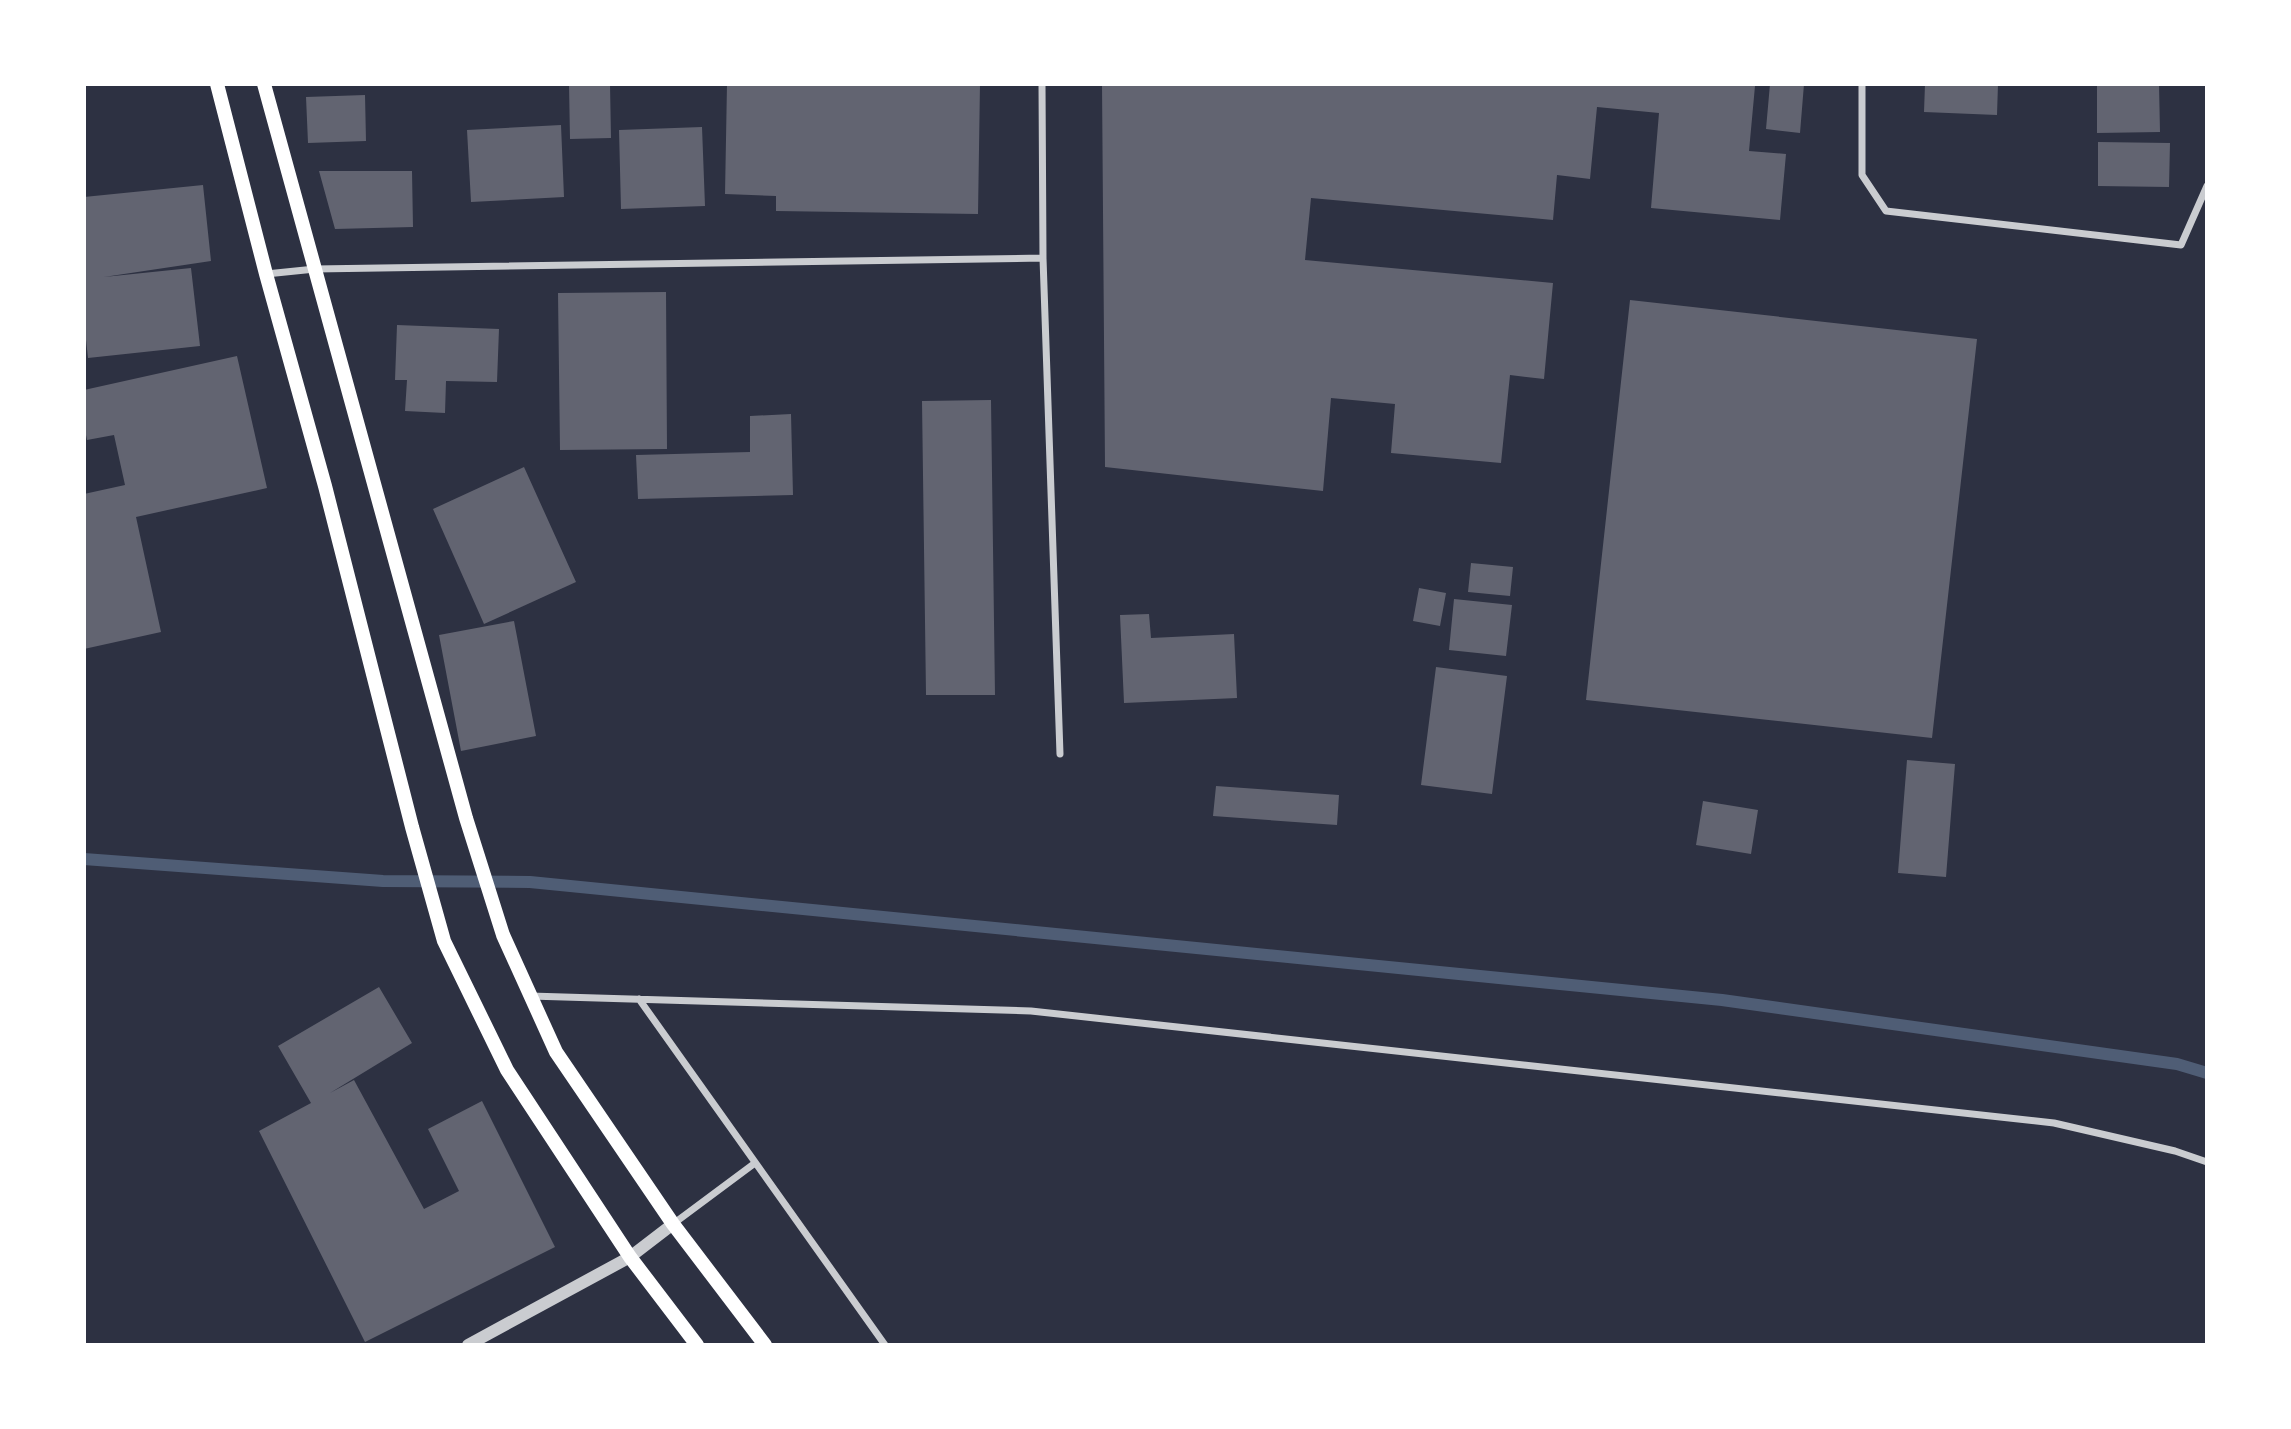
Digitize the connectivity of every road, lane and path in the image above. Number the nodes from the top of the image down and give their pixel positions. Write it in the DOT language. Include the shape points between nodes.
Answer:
graph roads {
  1 [pos="217,84"];
  2 [pos="264,84"];
  3 [pos="1042,84"];
  4 [pos="1862,84"];
  5 [pos="2207,186"];
  6 [pos="1043,258"];
  7 [pos="315,269"];
  8 [pos="266,274"];
  9 [pos="1060,754"];
  10 [pos="530,996"];
  11 [pos="639,999"];
  12 [pos="2207,1162"];
  13 [pos="755,1163"];
  14 [pos="673,1224"];
  15 [pos="630,1257"];
  16 [pos="468,1345"];
  17 [pos="697,1345"];
  18 [pos="765,1345"];
  19 [pos="885,1345"];
  1 -- 8 [label="main road"];
  2 -- 7 [label="main road"];
  3 -- 6 [label="street"];
  4 -- 5 [label="street" via="1862,175 1886,211 2181,245"];
  6 -- 7 [label="street"];
  6 -- 9 [label="street"];
  7 -- 8 [label="street"];
  7 -- 10 [label="main road" via="467,818 503,935"];
  8 -- 15 [label="main road" via="444,941 507,1070"];
  10 -- 11 [label="street"];
  10 -- 14 [label="main road" via="556,1052"];
  11 -- 12 [label="street" via="1031,1011 2054,1124"];
  11 -- 13 [label="street"];
  13 -- 14 [label="street"];
  13 -- 19 [label="street"];
  14 -- 15 [label="street"];
  14 -- 18 [label="main road"];
  15 -- 16 [label="street"];
  15 -- 17 [label="main road"];
}
